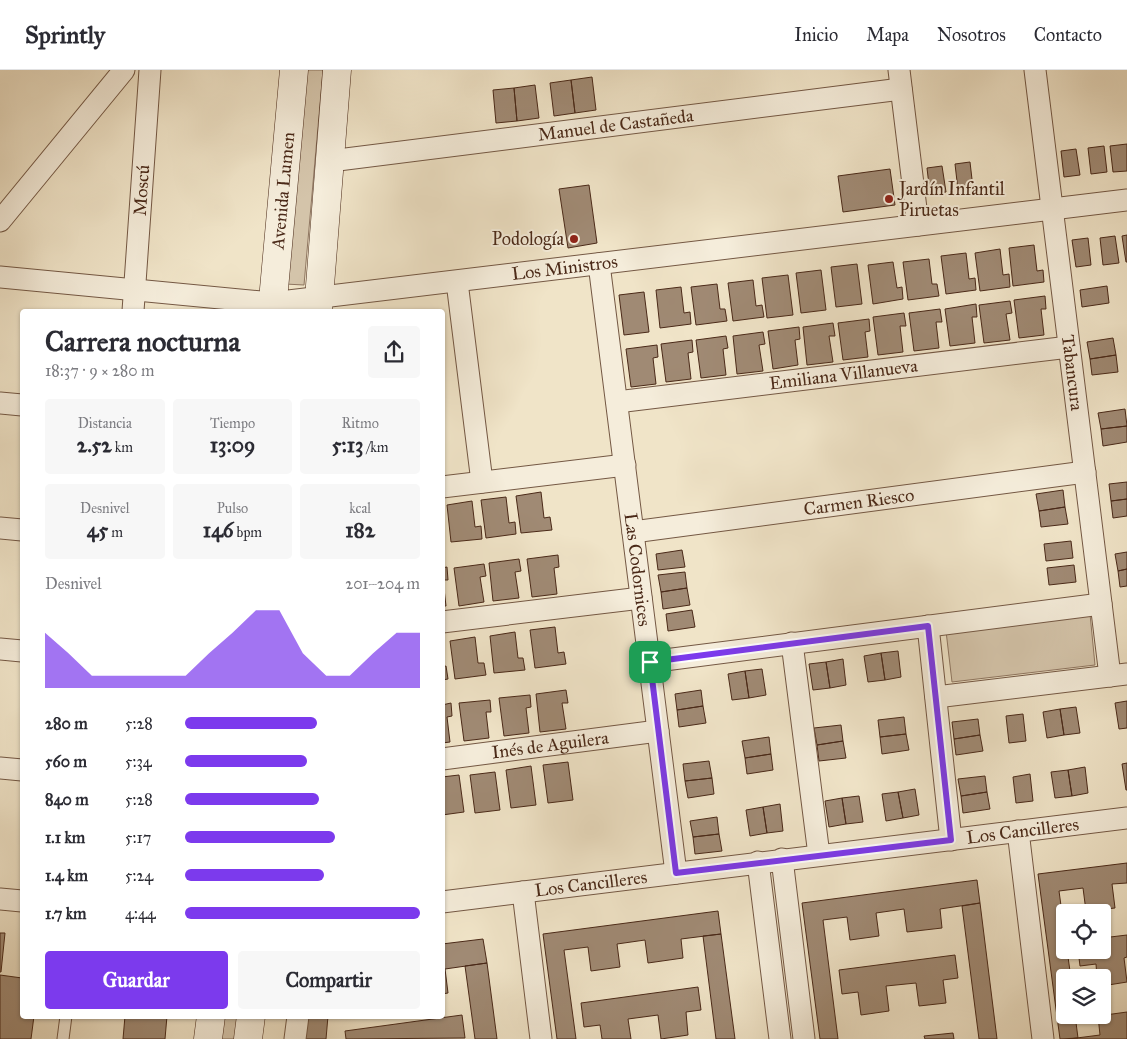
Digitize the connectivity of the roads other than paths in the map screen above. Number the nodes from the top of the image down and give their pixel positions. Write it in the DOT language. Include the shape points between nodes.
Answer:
graph roads {
  1 [pos="124,70"];
  2 [pos="150,70"];
  3 [pos="294,70"];
  4 [pos="337,70"];
  5 [pos="1035,70"];
  6 [pos="900,80"];
  7 [pos="330,161"];
  8 [pos="1127,200"];
  9 [pos="1052,209"];
  10 [pos="0,221"];
  11 [pos="918,226"];
  12 [pos="599,264"];
  13 [pos="0,277"];
  14 [pos="457,282"];
  15 [pos="134,290"];
  16 [pos="319,305"];
  17 [pos="272,307"];
  18 [pos="133,309"];
  19 [pos="1069,347"];
  20 [pos="617,402"];
  21 [pos="0,403"];
  22 [pos="20,405"];
  23 [pos="625,465"];
  24 [pos="1085,472"];
  25 [pos="482,482"];
  26 [pos="445,487"];
  27 [pos="0,528"];
  28 [pos="20,530"];
  29 [pos="633,532"];
  30 [pos="642,598"];
  31 [pos="1101,604"];
  32 [pos="445,622"];
  33 [pos="928,626"];
  34 [pos="792,643"];
  35 [pos="0,649"];
  36 [pos="20,651"];
  37 [pos="650,662"];
  38 [pos="1118,675"];
  39 [pos="936,697"];
  40 [pos="658,731"];
  41 [pos="445,759"];
  42 [pos="0,768"];
  43 [pos="20,770"];
  44 [pos="1127,818"];
  45 [pos="1018,831"];
  46 [pos="951,840"];
  47 [pos="819,855"];
  48 [pos="782,860"];
  49 [pos="758,862"];
  50 [pos="676,873"];
  51 [pos="523,892"];
  52 [pos="0,899"];
  53 [pos="20,901"];
  54 [pos="445,902"];
  55 [pos="66,1019"];
  56 [pos="211,1019"];
  57 [pos="251,1019"];
  58 [pos="298,1019"];
  59 [pos="63,1039"];
  60 [pos="208,1039"];
  61 [pos="248,1039"];
  62 [pos="295,1039"];
  63 [pos="541,1039"];
  64 [pos="780,1039"];
  65 [pos="804,1039"];
  66 [pos="1043,1039"];
  1 -- 10 [label="street"];
  2 -- 15 [label="street, Moscú"];
  3 -- 17 [label="street, Avenida Lumen"];
  4 -- 7 [label="street"];
  5 -- 9 [label="street, Tabancura"];
  6 -- 7 [label="street, Manuel de Castañeda"];
  6 -- 11 [label="street"];
  7 -- 16 [label="street"];
  8 -- 9 [label="street, Los Ministros"];
  9 -- 11 [label="street, Los Ministros"];
  9 -- 19 [label="street, Tabancura"];
  11 -- 12 [label="street, Los Ministros"];
  12 -- 14 [label="street, Los Ministros"];
  12 -- 20 [label="street, Las Codornices"];
  13 -- 15 [label="street, Los Ministros"];
  14 -- 16 [label="street, Los Ministros"];
  14 -- 25 [label="street"];
  15 -- 17 [label="street, Los Ministros"];
  15 -- 18 [label="street, Moscú"];
  16 -- 17 [label="street, Los Ministros"];
  19 -- 20 [label="street, Emiliana Villanueva"];
  19 -- 24 [label="street, Tabancura"];
  20 -- 23 [label="street, Las Codornices"];
  21 -- 22 [label="street"];
  23 -- 25 [label="street"];
  23 -- 29 [label="street, Las Codornices"];
  24 -- 29 [label="street, Carmen Riesco"];
  24 -- 31 [label="street, Tabancura"];
  25 -- 26 [label="street"];
  27 -- 28 [label="street"];
  29 -- 30 [label="street, Las Codornices"];
  30 -- 32 [label="street"];
  30 -- 37 [label="street, Las Codornices"];
  31 -- 33 [label="street"];
  31 -- 38 [label="street, Tabancura"];
  33 -- 34 [label="street"];
  33 -- 39 [label="street"];
  34 -- 37 [label="street"];
  34 -- 47 [label="street"];
  35 -- 36 [label="street"];
  37 -- 40 [label="street, Las Codornices"];
  38 -- 39 [label="street"];
  39 -- 46 [label="street"];
  40 -- 41 [label="street, Inés de Aguilera"];
  40 -- 50 [label="street, Las Codornices"];
  42 -- 43 [label="street"];
  44 -- 45 [label="street, Los Cancilleres"];
  45 -- 46 [label="street, Los Cancilleres"];
  45 -- 66 [label="street"];
  46 -- 47 [label="street, Los Cancilleres"];
  47 -- 48 [label="street, Los Cancilleres"];
  48 -- 49 [label="street, Los Cancilleres"];
  48 -- 65 [label="street"];
  49 -- 50 [label="street, Los Cancilleres"];
  49 -- 64 [label="street"];
  50 -- 51 [label="street, Los Cancilleres"];
  51 -- 54 [label="street, Los Cancilleres"];
  51 -- 63 [label="street"];
  52 -- 53 [label="street"];
  55 -- 59 [label="lane"];
  56 -- 60 [label="street"];
  57 -- 61 [label="street"];
  58 -- 62 [label="street"];
}
